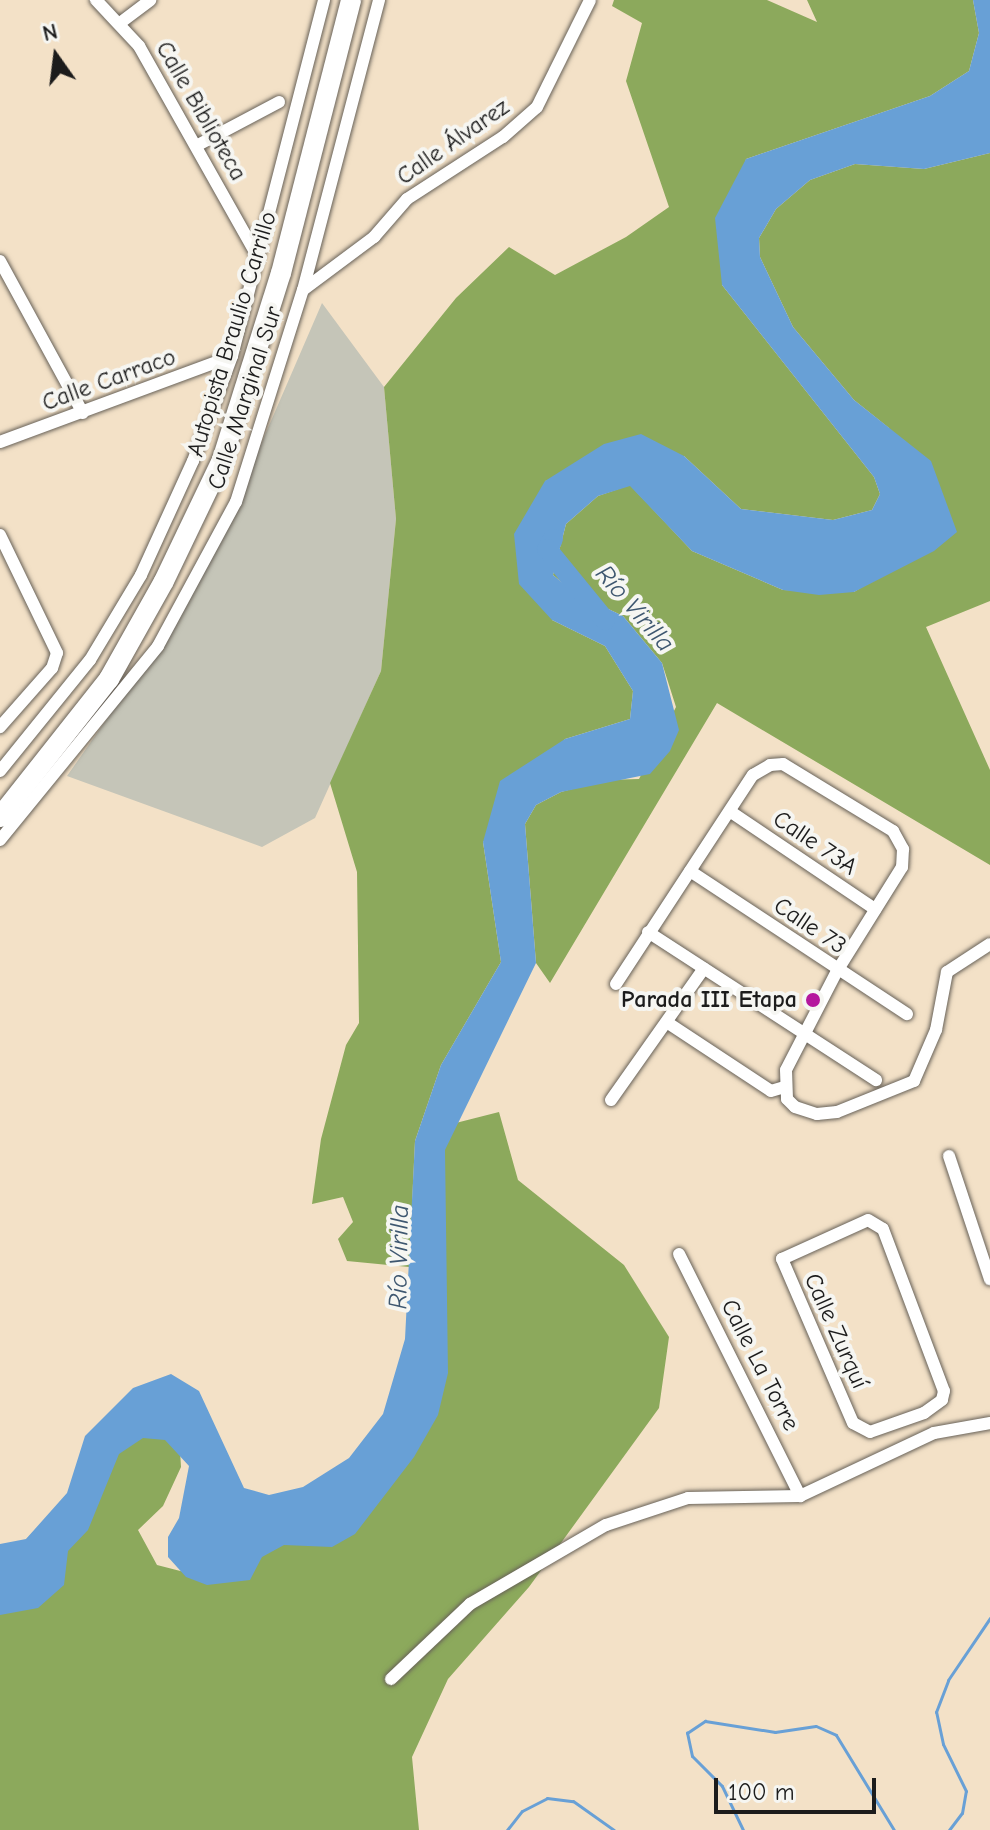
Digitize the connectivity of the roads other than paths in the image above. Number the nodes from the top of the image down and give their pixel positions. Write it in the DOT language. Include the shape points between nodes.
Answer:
graph roads {
  1 [pos="96,0"];
  2 [pos="150,0"];
  3 [pos="324,0"];
  4 [pos="351,0"];
  5 [pos="379,0"];
  6 [pos="590,0"];
  7 [pos="120,23"];
  8 [pos="279,102"];
  9 [pos="196,146"];
  10 [pos="256,254"];
  11 [pos="0,261"];
  12 [pos="303,290"];
  13 [pos="258,349"];
  14 [pos="232,356"];
  15 [pos="282,358"];
  16 [pos="83,413"];
  17 [pos="0,442"];
  18 [pos="0,535"];
  19 [pos="0,727"];
  20 [pos="0,771"];
  21 [pos="731,812"];
  22 [pos="4,820"];
  23 [pos="0,840"];
  24 [pos="690,871"];
  25 [pos="875,909"];
  26 [pos="648,932"];
  27 [pos="990,944"];
  28 [pos="704,968"];
  29 [pos="837,971"];
  30 [pos="616,984"];
  31 [pos="907,1014"];
  32 [pos="668,1023"];
  33 [pos="806,1035"];
  34 [pos="876,1080"];
  35 [pos="784,1087"];
  36 [pos="611,1100"];
  37 [pos="949,1156"];
  38 [pos="679,1254"];
  39 [pos="990,1279"];
  40 [pos="924,1413"];
  41 [pos="990,1423"];
  42 [pos="934,1433"];
  43 [pos="800,1496"];
  44 [pos="391,1679"];
  1 -- 7 [label="street, Calle Biblioteca"];
  2 -- 7 [label="street"];
  3 -- 10 [label="street"];
  4 -- 13 [label="highway, Autopista Braulio Carrillo"];
  5 -- 12 [label="street, Calle Marginal Sur"];
  6 -- 12 [label="street, Calle Álvarez" via="537,107 503,137 407,199 374,237"];
  7 -- 9 [label="street, Calle Biblioteca" via="139,46"];
  8 -- 9 [label="street"];
  9 -- 10 [label="street, Calle Biblioteca"];
  10 -- 14 [label="street"];
  11 -- 16 [label="street"];
  12 -- 15 [label="street, Calle Marginal Sur"];
  13 -- 15 [label="street"];
  13 -- 22 [label="highway, Autopista Braulio Carrillo" via="222,460 164,581 109,679"];
  14 -- 16 [label="street, Calle Carraco"];
  14 -- 20 [label="street" via="193,461 141,575 90,660"];
  15 -- 22 [label="street, Calle Marginal Sur" via="236,502 158,646"];
  16 -- 17 [label="street, Calle Carraco"];
  18 -- 19 [label="street" via="57,653 52,668"];
  21 -- 24 [label="street"];
  21 -- 25 [label="street, Calle 73A"];
  21 -- 25 [label="street" via="760,768 783,764 893,831 903,849 902,867"];
  22 -- 23 [label="street, Calle Marginal Sur"];
  24 -- 26 [label="street"];
  24 -- 29 [label="street, Calle 73"];
  25 -- 29 [label="street"];
  26 -- 28 [label="street"];
  26 -- 30 [label="street"];
  27 -- 35 [label="street" via="947,972 936,1030 914,1081 878,1099 817,1114 795,1107"];
  28 -- 32 [label="street"];
  28 -- 33 [label="street"];
  29 -- 31 [label="street, Calle 73"];
  29 -- 33 [label="street"];
  32 -- 35 [label="street" via="771,1091"];
  32 -- 36 [label="street"];
  33 -- 34 [label="street"];
  33 -- 35 [label="street" via="786,1070"];
  37 -- 39 [label="street"];
  38 -- 43 [label="street, Calle La Torre"];
  40 -- 40 [label="street, Calle Zurquí" via="870,1432 853,1423 784,1269 782,1259 788,1253 868,1220 877,1222 944,1391 942,1400"];
  40 -- 42 [label="street"];
  41 -- 42 [label="street"];
  42 -- 43 [label="street"];
  43 -- 44 [label="street" via="688,1498 606,1525 470,1604"];
}
